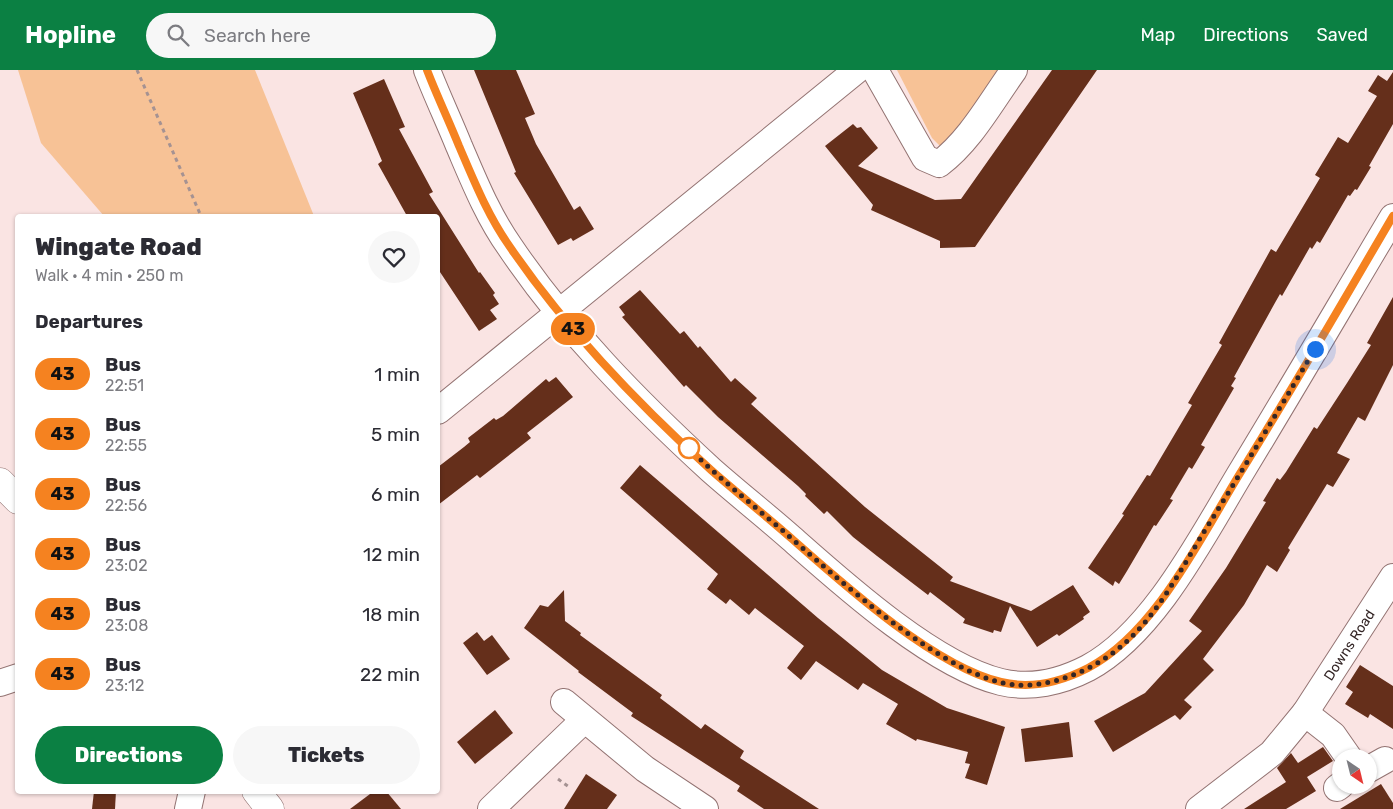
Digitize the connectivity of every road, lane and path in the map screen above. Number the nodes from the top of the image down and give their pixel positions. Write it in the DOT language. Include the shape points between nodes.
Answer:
graph roads {
  1 [pos="137,70"];
  2 [pos="427,70"];
  3 [pos="857,70"];
  4 [pos="875,70"];
  5 [pos="1014,70"];
  6 [pos="200,214"];
  7 [pos="1393,216"];
  8 [pos="559,314"];
  9 [pos="440,408"];
  10 [pos="0,482"];
  11 [pos="15,497"];
  12 [pos="1393,577"];
  13 [pos="15,678"];
  14 [pos="0,683"];
  15 [pos="564,702"];
  16 [pos="1304,713"];
  17 [pos="584,720"];
  18 [pos="1343,749"];
  19 [pos="191,794"];
  20 [pos="258,794"];
  21 [pos="188,809"];
  22 [pos="270,809"];
  23 [pos="491,809"];
  24 [pos="705,809"];
  25 [pos="1199,809"];
  1 -- 6 [label="path"];
  2 -- 8 [label="street" via="489,212 509,246"];
  3 -- 8 [label="street"];
  4 -- 5 [label="street" via="924,158 939,164 964,140"];
  7 -- 8 [label="street" via="1278,412 1163,598 1126,643 1087,669 1051,683 1016,685 980,675 945,658 885,616 709,468 636,398"];
  8 -- 9 [label="street"];
  10 -- 11 [label="highway"];
  12 -- 16 [label="street, Downs Road"];
  13 -- 14 [label="street"];
  15 -- 17 [label="street"];
  16 -- 18 [label="street" via="1333,735"];
  16 -- 25 [label="street, Downs Road" via="1272,753"];
  17 -- 23 [label="street"];
  17 -- 24 [label="street" via="645,769"];
  19 -- 21 [label="street"];
  20 -- 22 [label="highway"];
}
